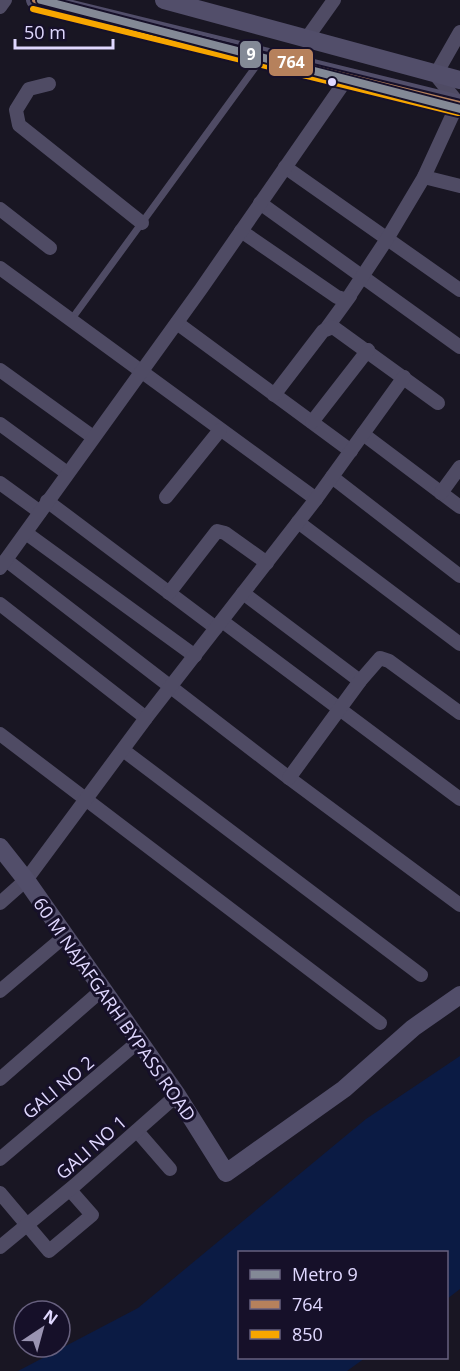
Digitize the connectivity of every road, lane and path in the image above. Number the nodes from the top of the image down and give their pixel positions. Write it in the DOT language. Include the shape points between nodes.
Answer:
graph roads {
  1 [pos="4,0"];
  2 [pos="35,0"];
  3 [pos="164,0"];
  4 [pos="334,0"];
  5 [pos="89,6"];
  6 [pos="0,7"];
  7 [pos="460,32"];
  8 [pos="307,38"];
  9 [pos="263,56"];
  10 [pos="436,74"];
  11 [pos="348,76"];
  12 [pos="460,80"];
  13 [pos="49,84"];
  14 [pos="459,103"];
  15 [pos="285,167"];
  16 [pos="424,177"];
  17 [pos="460,186"];
  18 [pos="261,203"];
  19 [pos="0,210"];
  20 [pos="142,223"];
  21 [pos="241,231"];
  22 [pos="387,239"];
  23 [pos="50,248"];
  24 [pos="0,268"];
  25 [pos="361,278"];
  26 [pos="460,290"];
  27 [pos="350,296"];
  28 [pos="71,320"];
  29 [pos="177,323"];
  30 [pos="326,329"];
  31 [pos="460,347"];
  32 [pos="368,350"];
  33 [pos="0,370"];
  34 [pos="141,373"];
  35 [pos="404,377"];
  36 [pos="274,394"];
  37 [pos="438,403"];
  38 [pos="312,422"];
  39 [pos="0,424"];
  40 [pos="220,430"];
  41 [pos="363,434"];
  42 [pos="93,437"];
  43 [pos="351,451"];
  44 [pos="460,467"];
  45 [pos="67,473"];
  46 [pos="332,477"];
  47 [pos="0,483"];
  48 [pos="441,493"];
  49 [pos="166,497"];
  50 [pos="315,499"];
  51 [pos="44,507"];
  52 [pos="460,507"];
  53 [pos="298,522"];
  54 [pos="26,533"];
  55 [pos="4,557"];
  56 [pos="267,563"];
  57 [pos="460,576"];
  58 [pos="170,593"];
  59 [pos="243,593"];
  60 [pos="0,604"];
  61 [pos="219,625"];
  62 [pos="460,644"];
  63 [pos="195,656"];
  64 [pos="360,681"];
  65 [pos="171,687"];
  66 [pos="340,709"];
  67 [pos="460,713"];
  68 [pos="147,718"];
  69 [pos="0,734"];
  70 [pos="123,750"];
  71 [pos="289,778"];
  72 [pos="86,799"];
  73 [pos="460,799"];
  74 [pos="0,848"];
  75 [pos="26,880"];
  76 [pos="0,903"];
  77 [pos="460,905"];
  78 [pos="65,936"];
  79 [pos="421,975"];
  80 [pos="103,989"];
  81 [pos="0,992"];
  82 [pos="460,996"];
  83 [pos="380,1023"];
  84 [pos="138,1042"];
  85 [pos="0,1079"];
  86 [pos="177,1095"];
  87 [pos="137,1131"];
  88 [pos="0,1159"];
  89 [pos="170,1169"];
  90 [pos="70,1190"];
  91 [pos="0,1193"];
  92 [pos="28,1224"];
  93 [pos="0,1247"];
  1 -- 6 [label="street"];
  2 -- 5 [label="main road"];
  3 -- 8 [label="main road"];
  4 -- 8 [label="street"];
  5 -- 9 [label="main road"];
  7 -- 10 [label="street"];
  8 -- 10 [label="main road"];
  9 -- 11 [label="main road"];
  9 -- 20 [label="lane"];
  10 -- 12 [label="main road"];
  10 -- 14 [label="street"];
  11 -- 14 [label="main road"];
  11 -- 15 [label="street"];
  13 -- 20 [label="street" via="29,89 16,110 19,125"];
  14 -- 16 [label="street"];
  15 -- 18 [label="street"];
  15 -- 22 [label="street"];
  16 -- 17 [label="street"];
  16 -- 22 [label="street"];
  18 -- 21 [label="street"];
  18 -- 25 [label="street"];
  19 -- 23 [label="street"];
  20 -- 28 [label="lane"];
  21 -- 27 [label="street" via="338,297"];
  21 -- 29 [label="street"];
  22 -- 25 [label="street"];
  22 -- 26 [label="street"];
  24 -- 28 [label="street"];
  25 -- 27 [label="street"];
  25 -- 31 [label="street"];
  27 -- 30 [label="street"];
  28 -- 34 [label="street"];
  29 -- 34 [label="street"];
  29 -- 36 [label="street"];
  30 -- 32 [label="street" via="339,329"];
  30 -- 36 [label="street"];
  32 -- 35 [label="street"];
  32 -- 38 [label="street"];
  33 -- 42 [label="street"];
  34 -- 40 [label="street"];
  34 -- 42 [label="street"];
  35 -- 37 [label="street"];
  35 -- 41 [label="street"];
  36 -- 38 [label="street"];
  38 -- 43 [label="street"];
  39 -- 45 [label="street"];
  40 -- 49 [label="street"];
  40 -- 50 [label="street"];
  41 -- 43 [label="street"];
  41 -- 48 [label="street"];
  42 -- 45 [label="street"];
  43 -- 46 [label="street"];
  44 -- 48 [label="street"];
  45 -- 51 [label="street"];
  46 -- 50 [label="street"];
  46 -- 57 [label="street"];
  47 -- 51 [label="street"];
  48 -- 52 [label="street"];
  50 -- 53 [label="street"];
  51 -- 54 [label="street"];
  51 -- 58 [label="street"];
  53 -- 56 [label="street"];
  53 -- 62 [label="street"];
  54 -- 55 [label="street"];
  54 -- 63 [label="street"];
  55 -- 65 [label="street"];
  56 -- 58 [label="street" via="217,531"];
  56 -- 59 [label="street"];
  58 -- 61 [label="street"];
  59 -- 61 [label="street"];
  59 -- 64 [label="street"];
  60 -- 68 [label="street"];
  61 -- 63 [label="street"];
  61 -- 66 [label="street"];
  63 -- 65 [label="street"];
  64 -- 66 [label="street"];
  64 -- 67 [label="street" via="376,660 384,658"];
  65 -- 68 [label="street"];
  65 -- 71 [label="street"];
  66 -- 71 [label="street"];
  66 -- 73 [label="street"];
  68 -- 70 [label="street"];
  69 -- 72 [label="street"];
  70 -- 72 [label="street"];
  70 -- 79 [label="street"];
  71 -- 77 [label="street"];
  72 -- 75 [label="street"];
  72 -- 83 [label="street"];
  74 -- 75 [label="main road, 60 M NAJAFGARH BYPASS ROAD"];
  75 -- 76 [label="street"];
  75 -- 78 [label="main road, 60 M NAJAFGARH BYPASS ROAD"];
  78 -- 80 [label="main road, 60 M NAJAFGARH BYPASS ROAD"];
  78 -- 81 [label="street"];
  80 -- 84 [label="main road, 60 M NAJAFGARH BYPASS ROAD"];
  80 -- 85 [label="street"];
  82 -- 86 [label="main road, 60 M NAJAFGARH BYPASS ROAD" via="413,1028 344,1089 226,1173"];
  84 -- 86 [label="main road, 60 M NAJAFGARH BYPASS ROAD"];
  84 -- 88 [label="street, GALI NO 2"];
  86 -- 87 [label="street, GALI NO 1"];
  87 -- 89 [label="street, GALI NO 1"];
  87 -- 90 [label="street, GALI NO 1"];
  90 -- 92 [label="street, GALI NO 1"];
  90 -- 92 [label="street" via="92,1215 50,1251"];
  91 -- 92 [label="street"];
  92 -- 93 [label="street, GALI NO 1"];
}
